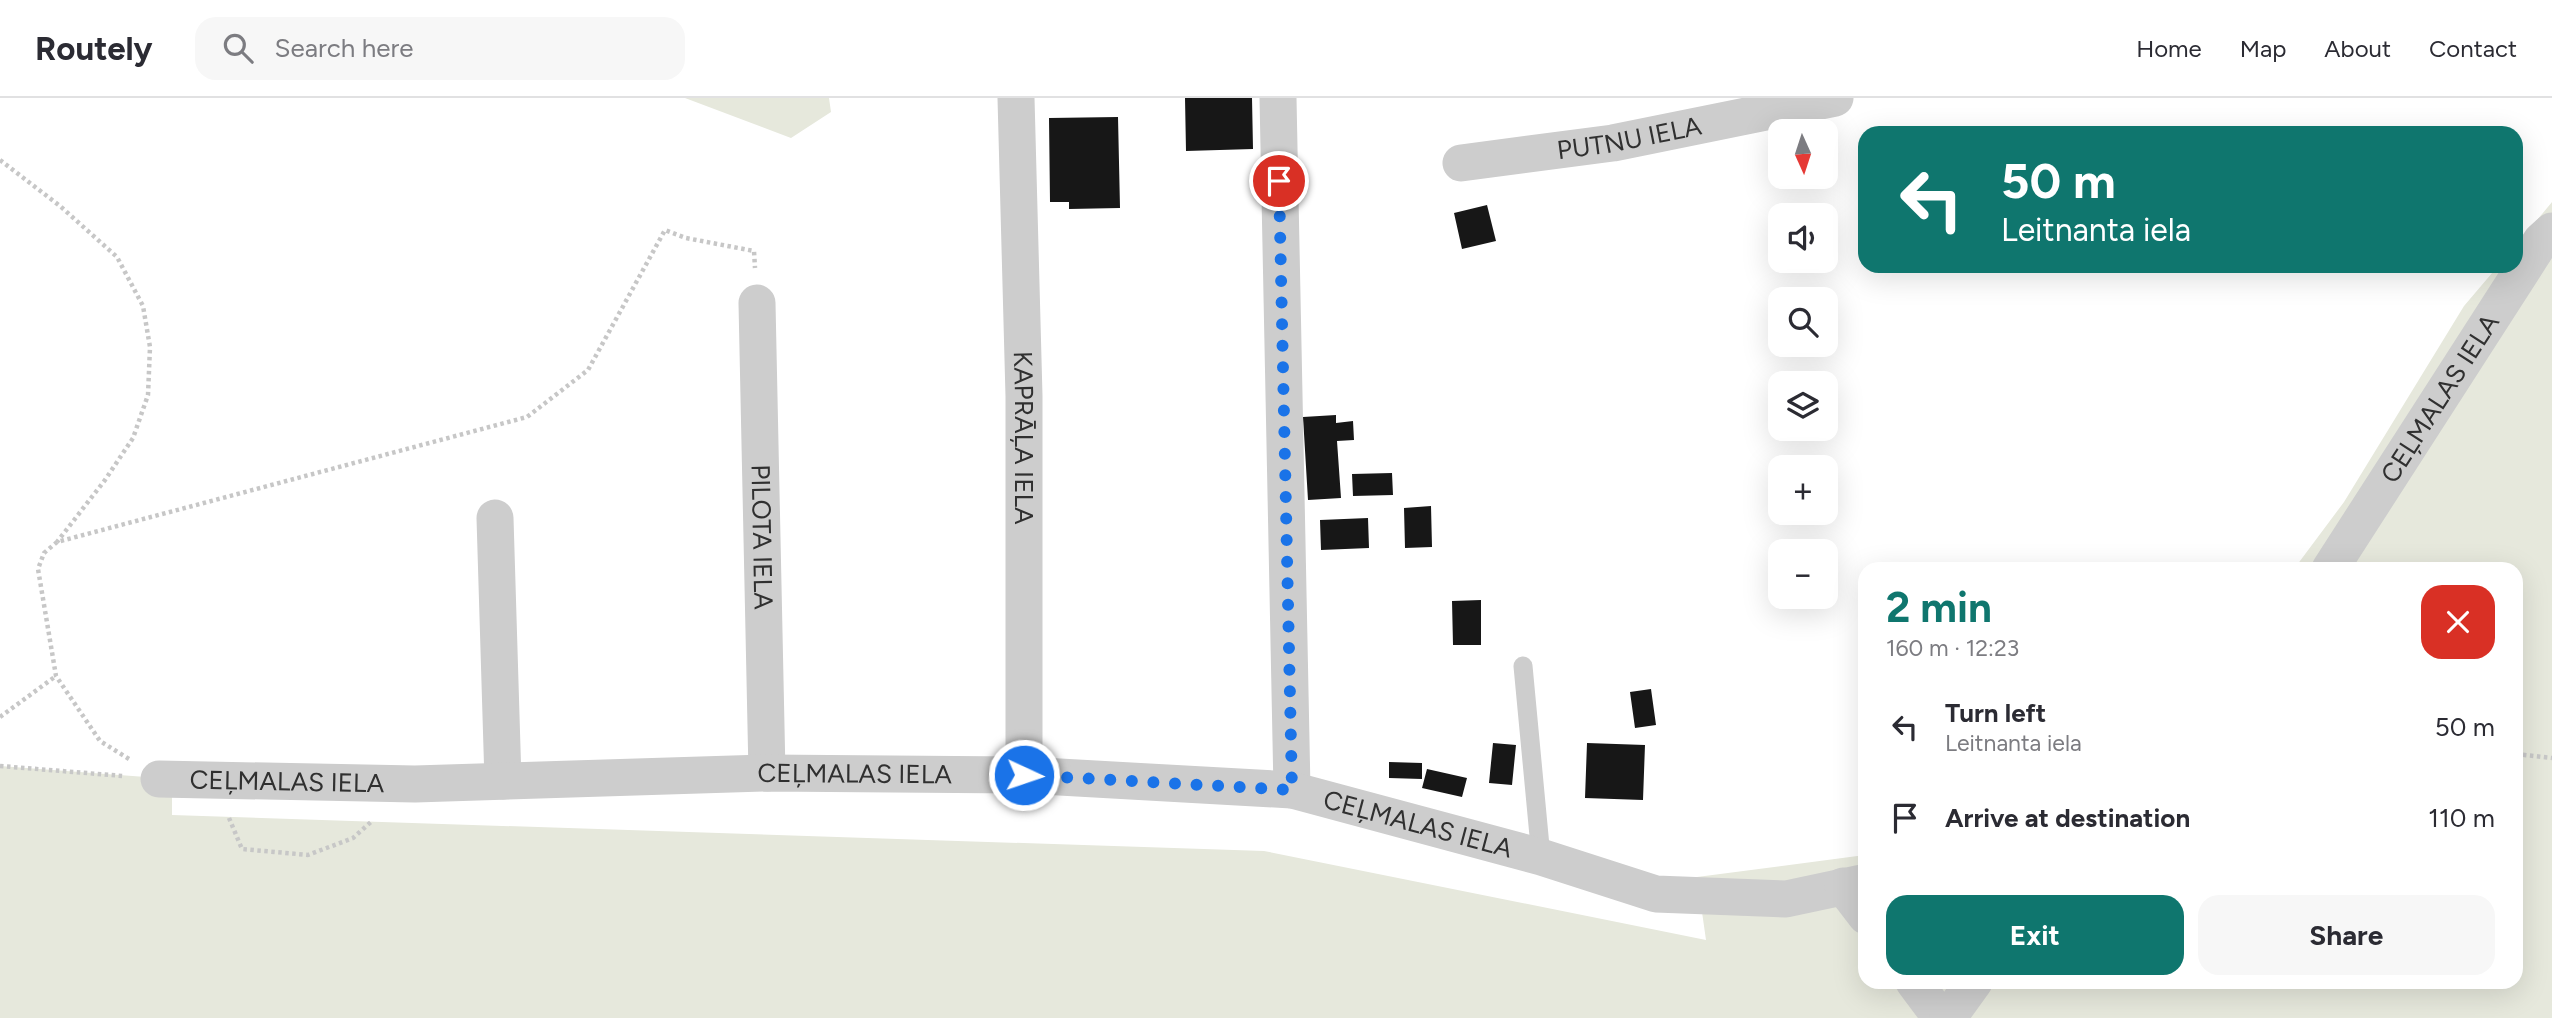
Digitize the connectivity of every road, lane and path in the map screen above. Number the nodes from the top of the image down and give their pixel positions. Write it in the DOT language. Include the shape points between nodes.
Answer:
graph roads {
  1 [pos="1016,98"];
  2 [pos="1278,98"];
  3 [pos="1835,98"];
  4 [pos="0,160"];
  5 [pos="1461,163"];
  6 [pos="2552,231"];
  7 [pos="754,251"];
  8 [pos="2523,268"];
  9 [pos="2520,273"];
  10 [pos="757,303"];
  11 [pos="495,518"];
  12 [pos="57,542"];
  13 [pos="2334,562"];
  14 [pos="1523,666"];
  15 [pos="56,676"];
  16 [pos="0,717"];
  17 [pos="2523,755"];
  18 [pos="2552,758"];
  19 [pos="0,766"];
  20 [pos="767,773"];
  21 [pos="1024,775"];
  22 [pos="159,779"];
  23 [pos="214,781"];
  24 [pos="503,781"];
  25 [pos="415,783"];
  26 [pos="1292,790"];
  27 [pos="1541,857"];
  28 [pos="1854,884"];
  29 [pos="1919,989"];
  30 [pos="1968,989"];
  31 [pos="1941,1018"];
  32 [pos="1948,1018"];
  1 -- 21 [label="street, KAPRĀĻA IELA" via="1024,409"];
  2 -- 26 [label="street"];
  3 -- 5 [label="street, PUTNU IELA" via="1613,143"];
  4 -- 12 [label="path" via="117,257 143,306 150,347 148,395 133,438"];
  6 -- 8 [label="street, CEĻMALAS IELA"];
  7 -- 12 [label="path" via="686,239 665,230 588,370 527,417"];
  9 -- 13 [label="street, CEĻMALAS IELA"];
  10 -- 20 [label="street, PILOTA IELA"];
  11 -- 24 [label="street"];
  12 -- 15 [label="path" via="44,553 38,569"];
  14 -- 27 [label="lane, CEĻMALAS IELA"];
  15 -- 16 [label="path"];
  15 -- 22 [label="path" via="100,741"];
  17 -- 18 [label="path"];
  19 -- 22 [label="path"];
  20 -- 21 [label="street, CEĻMALAS IELA"];
  20 -- 24 [label="street, CEĻMALAS IELA"];
  21 -- 26 [label="street, CEĻMALAS IELA"];
  22 -- 23 [label="street, CEĻMALAS IELA"];
  23 -- 25 [label="street, CEĻMALAS IELA"];
  23 -- 25 [label="path" via="242,849 308,855 354,838"];
  24 -- 25 [label="street, CEĻMALAS IELA"];
  26 -- 27 [label="street, CEĻMALAS IELA"];
  27 -- 28 [label="street, CEĻMALAS IELA" via="1656,894 1786,899"];
  29 -- 31 [label="street"];
  30 -- 32 [label="street"];
}
